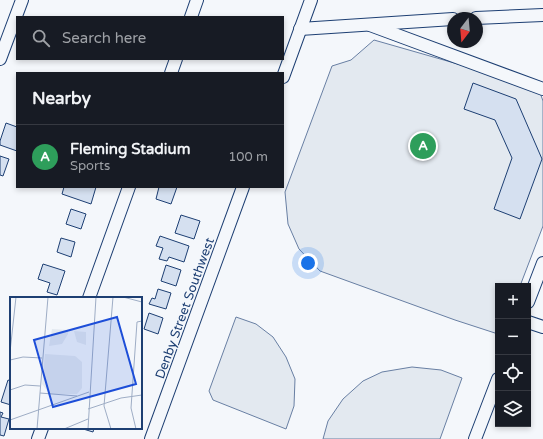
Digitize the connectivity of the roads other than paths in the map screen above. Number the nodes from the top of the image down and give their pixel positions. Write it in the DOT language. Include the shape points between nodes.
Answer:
graph roads {
  1 [pos="22,0"];
  2 [pos="197,0"];
  3 [pos="311,0"];
  4 [pos="543,14"];
  5 [pos="16,16"];
  6 [pos="16,16"];
  7 [pos="191,16"];
  8 [pos="483,18"];
  9 [pos="447,20"];
  10 [pos="370,25"];
  11 [pos="300,29"];
  12 [pos="0,59"];
  13 [pos="176,60"];
  14 [pos="171,72"];
  15 [pos="284,74"];
  16 [pos="543,89"];
  17 [pos="130,188"];
  18 [pos="243,188"];
  19 [pos="543,263"];
  20 [pos="531,294"];
  21 [pos="89,297"];
  22 [pos="531,323"];
  23 [pos="543,327"];
  24 [pos="495,386"];
  25 [pos="42,429"];
  26 [pos="38,439"];
  27 [pos="151,439"];
  28 [pos="474,439"];
  1 -- 5 [label="street"];
  2 -- 7 [label="street"];
  3 -- 11 [label="street"];
  4 -- 8 [label="street"];
  6 -- 12 [label="street"];
  9 -- 10 [label="street"];
  10 -- 11 [label="street"];
  10 -- 16 [label="street"];
  11 -- 15 [label="street"];
  13 -- 14 [label="street"];
  17 -- 21 [label="street"];
  18 -- 27 [label="street, Denby Street Southwest"];
  19 -- 20 [label="street"];
  22 -- 23 [label="street"];
  24 -- 28 [label="street"];
  25 -- 26 [label="street"];
}
